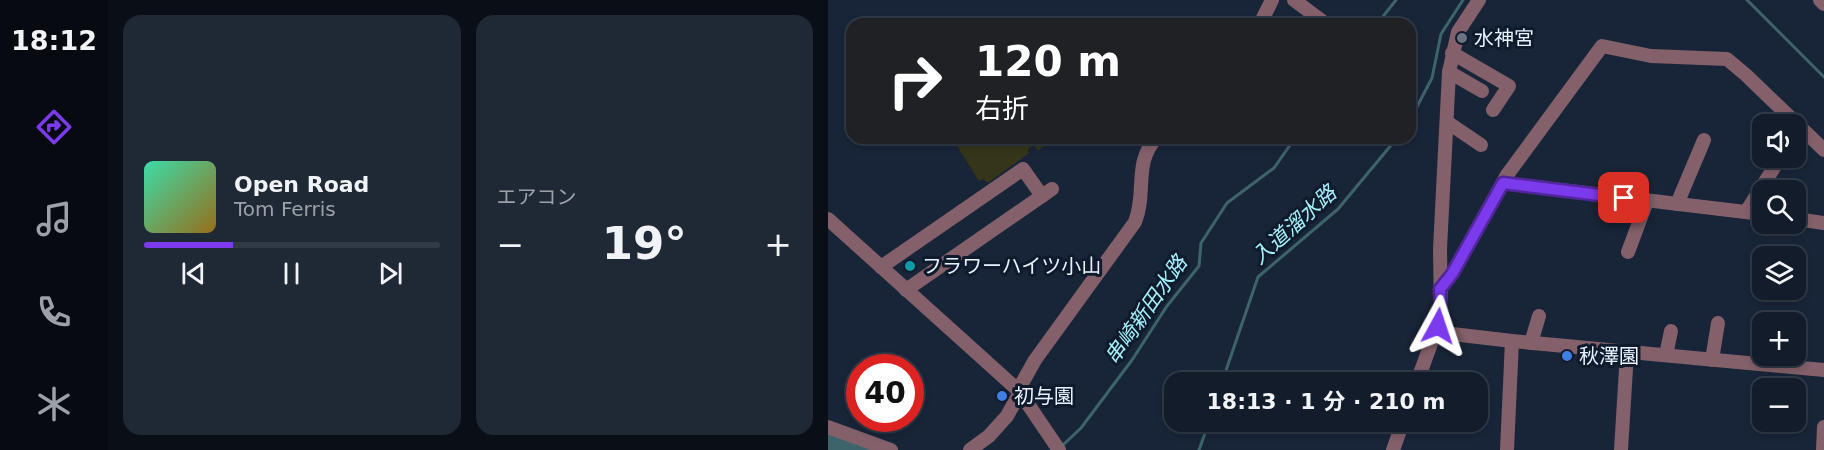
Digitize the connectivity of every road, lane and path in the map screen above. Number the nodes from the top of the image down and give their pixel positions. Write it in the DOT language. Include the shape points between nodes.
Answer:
graph roads {
  1 [pos="1272,0"];
  2 [pos="1294,0"];
  3 [pos="1479,0"];
  4 [pos="1820,0"];
  5 [pos="1824,4"];
  6 [pos="1263,18"];
  7 [pos="1318,18"];
  8 [pos="1452,53"];
  9 [pos="1449,72"];
  10 [pos="1482,91"];
  11 [pos="1493,110"];
  12 [pos="1782,114"];
  13 [pos="1447,122"];
  14 [pos="1806,136"];
  15 [pos="1704,140"];
  16 [pos="1152,144"];
  17 [pos="1480,145"];
  18 [pos="1824,150"];
  19 [pos="1774,168"];
  20 [pos="1503,183"];
  21 [pos="1647,201"];
  22 [pos="1677,204"];
  23 [pos="1746,212"];
  24 [pos="1752,213"];
  25 [pos="828,219"];
  26 [pos="1806,220"];
  27 [pos="1824,223"];
  28 [pos="1628,252"];
  29 [pos="881,267"];
  30 [pos="1440,289"];
  31 [pos="906,290"];
  32 [pos="1539,316"];
  33 [pos="1718,322"];
  34 [pos="1671,331"];
  35 [pos="1435,332"];
  36 [pos="1512,341"];
  37 [pos="1531,343"];
  38 [pos="1627,352"];
  39 [pos="1666,355"];
  40 [pos="1712,360"];
  41 [pos="1824,370"];
  42 [pos="1421,372"];
  43 [pos="1019,391"];
  44 [pos="828,427"];
  45 [pos="1824,427"];
  46 [pos="1399,432"];
  47 [pos="891,450"];
  48 [pos="970,450"];
  49 [pos="1059,450"];
  50 [pos="1393,450"];
  51 [pos="1507,450"];
  52 [pos="1621,450"];
  53 [pos="1823,450"];
  1 -- 6 [label="street"];
  2 -- 7 [label="street"];
  3 -- 8 [label="street" via="1458,32"];
  4 -- 5 [label="street"];
  8 -- 9 [label="street"];
  8 -- 11 [label="street" via="1509,86"];
  9 -- 10 [label="street"];
  9 -- 13 [label="street"];
  12 -- 20 [label="street" via="1727,59 1651,56 1602,46"];
  13 -- 17 [label="street"];
  13 -- 30 [label="street"];
  14 -- 18 [label="street"];
  15 -- 22 [label="street"];
  16 -- 43 [label="street" via="1143,157 1142,200 1135,222 1035,360"];
  19 -- 23 [label="street"];
  20 -- 21 [label="street"];
  20 -- 30 [label="street"];
  21 -- 22 [label="street"];
  21 -- 28 [label="street"];
  22 -- 23 [label="street"];
  23 -- 24 [label="street"];
  25 -- 29 [label="street"];
  26 -- 27 [label="street"];
  29 -- 31 [label="street"];
  29 -- 31 [label="street" via="1029,165 1047,192"];
  30 -- 35 [label="street" via="1441,316"];
  31 -- 43 [label="street"];
  32 -- 37 [label="street"];
  33 -- 40 [label="street"];
  34 -- 39 [label="street"];
  35 -- 36 [label="street"];
  35 -- 42 [label="street"];
  36 -- 37 [label="street"];
  36 -- 51 [label="street"];
  37 -- 38 [label="street"];
  38 -- 39 [label="street"];
  38 -- 52 [label="street"];
  39 -- 40 [label="street"];
  40 -- 41 [label="street"];
  43 -- 48 [label="street" via="1007,416"];
  43 -- 49 [label="street"];
  44 -- 47 [label="street"];
  45 -- 53 [label="street"];
  46 -- 50 [label="street"];
}
